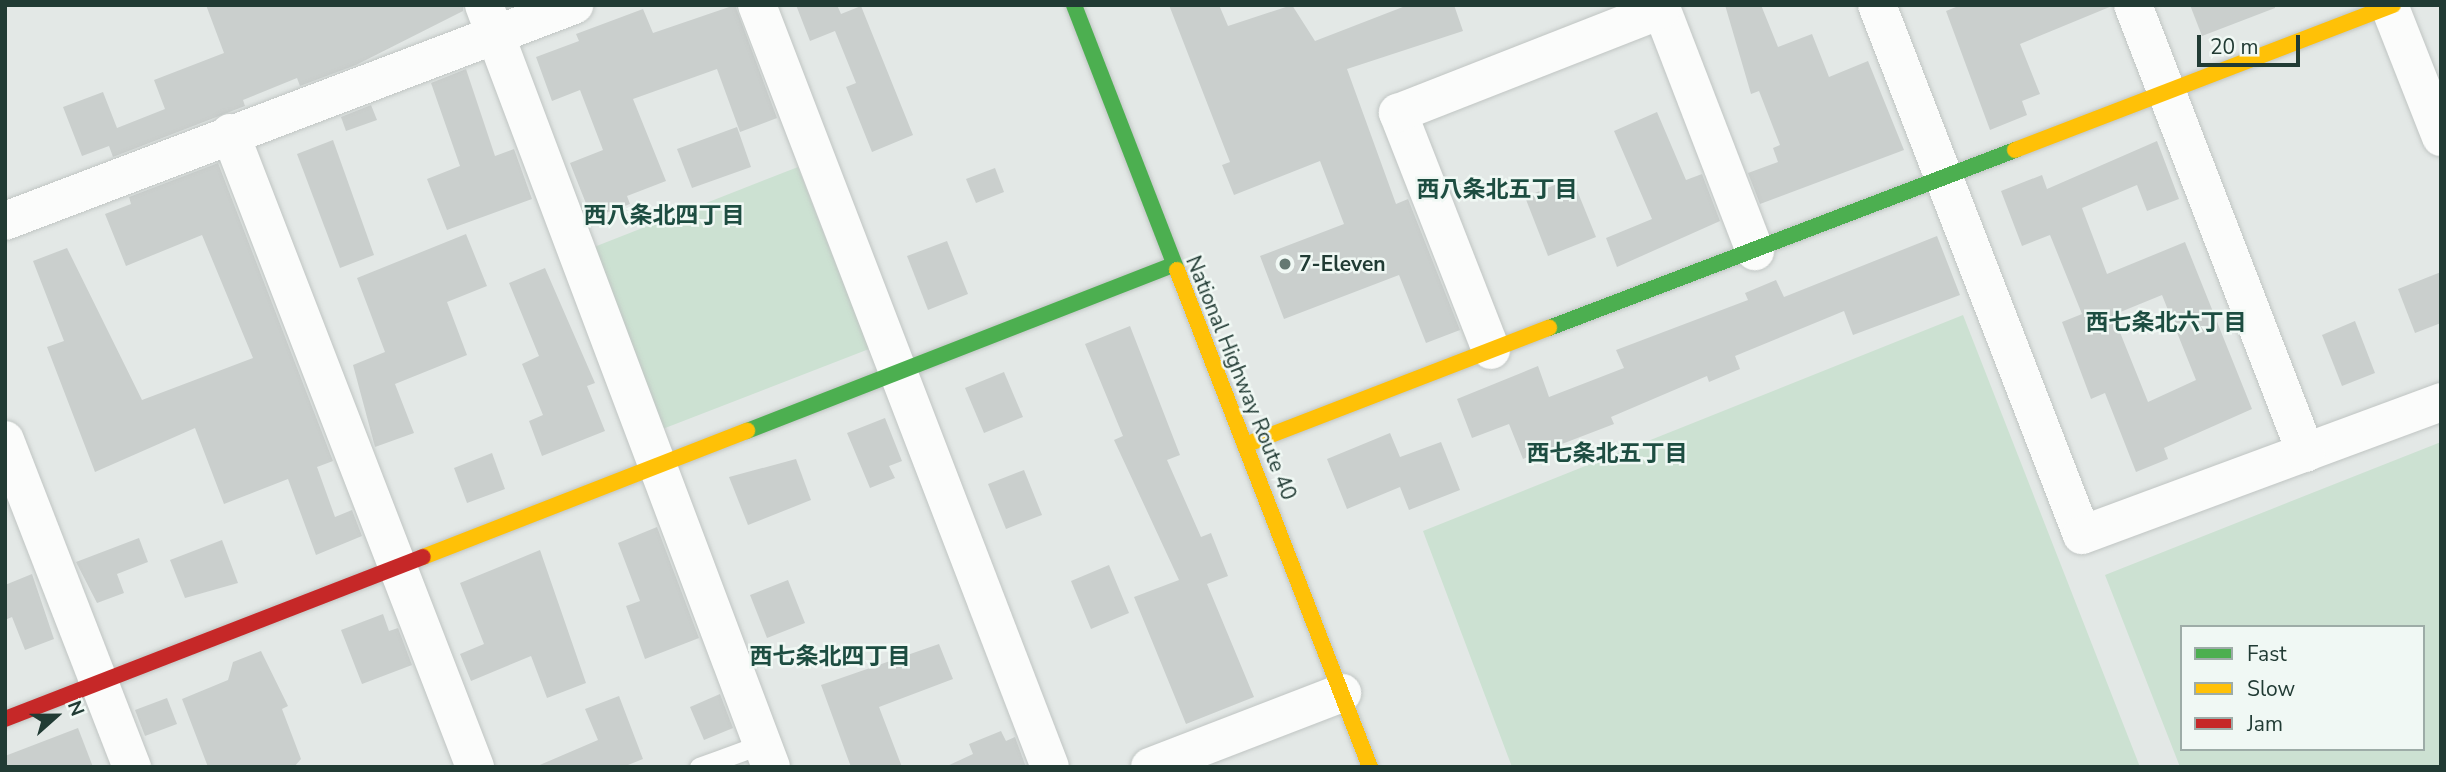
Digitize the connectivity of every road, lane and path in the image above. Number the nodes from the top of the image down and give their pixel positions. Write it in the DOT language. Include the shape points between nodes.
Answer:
graph roads {
  1 [pos="574,5"];
  2 [pos="757,5"];
  3 [pos="1877,5"];
  4 [pos="2133,5"];
  5 [pos="1078,6"];
  6 [pos="2391,6"];
  7 [pos="1660,8"];
  8 [pos="489,20"];
  9 [pos="2167,94"];
  10 [pos="230,133"];
  11 [pos="2441,136"];
  12 [pos="1946,177"];
  13 [pos="5,221"];
  14 [pos="1755,251"];
  15 [pos="1173,265"];
  16 [pos="1491,350"];
  17 [pos="900,372"];
  18 [pos="2441,402"];
  19 [pos="5,440"];
  20 [pos="1245,445"];
  21 [pos="2306,453"];
  22 [pos="656,469"];
  23 [pos="395,570"];
  24 [pos="100,683"];
  25 [pos="1342,692"];
  26 [pos="5,719"];
  27 [pos="766,755"];
  28 [pos="132,767"];
  29 [pos="475,767"];
  30 [pos="699,767"];
  31 [pos="1050,767"];
  32 [pos="1150,767"];
  33 [pos="1370,767"];
  1 -- 8 [label="street"];
  2 -- 17 [label="street"];
  3 -- 12 [label="street"];
  4 -- 9 [label="street"];
  5 -- 15 [label="main road, National Highway Route 40"];
  6 -- 9 [label="main road"];
  6 -- 11 [label="street"];
  7 -- 14 [label="street"];
  7 -- 16 [label="street" via="1398,113"];
  8 -- 10 [label="street"];
  8 -- 22 [label="street"];
  9 -- 12 [label="main road"];
  9 -- 21 [label="street"];
  10 -- 13 [label="street"];
  10 -- 23 [label="street"];
  12 -- 14 [label="main road"];
  12 -- 21 [label="street" via="2082,535"];
  14 -- 16 [label="main road"];
  15 -- 17 [label="main road"];
  15 -- 20 [label="main road, National Highway Route 40"];
  16 -- 20 [label="main road"];
  17 -- 22 [label="main road"];
  17 -- 31 [label="street"];
  18 -- 21 [label="street"];
  19 -- 24 [label="street"];
  20 -- 25 [label="main road, National Highway Route 40"];
  22 -- 23 [label="main road"];
  22 -- 27 [label="street"];
  23 -- 24 [label="main road"];
  23 -- 29 [label="street"];
  24 -- 26 [label="main road"];
  24 -- 28 [label="street"];
  25 -- 32 [label="street"];
  25 -- 33 [label="main road, National Highway Route 40"];
  27 -- 30 [label="lane"];
}
